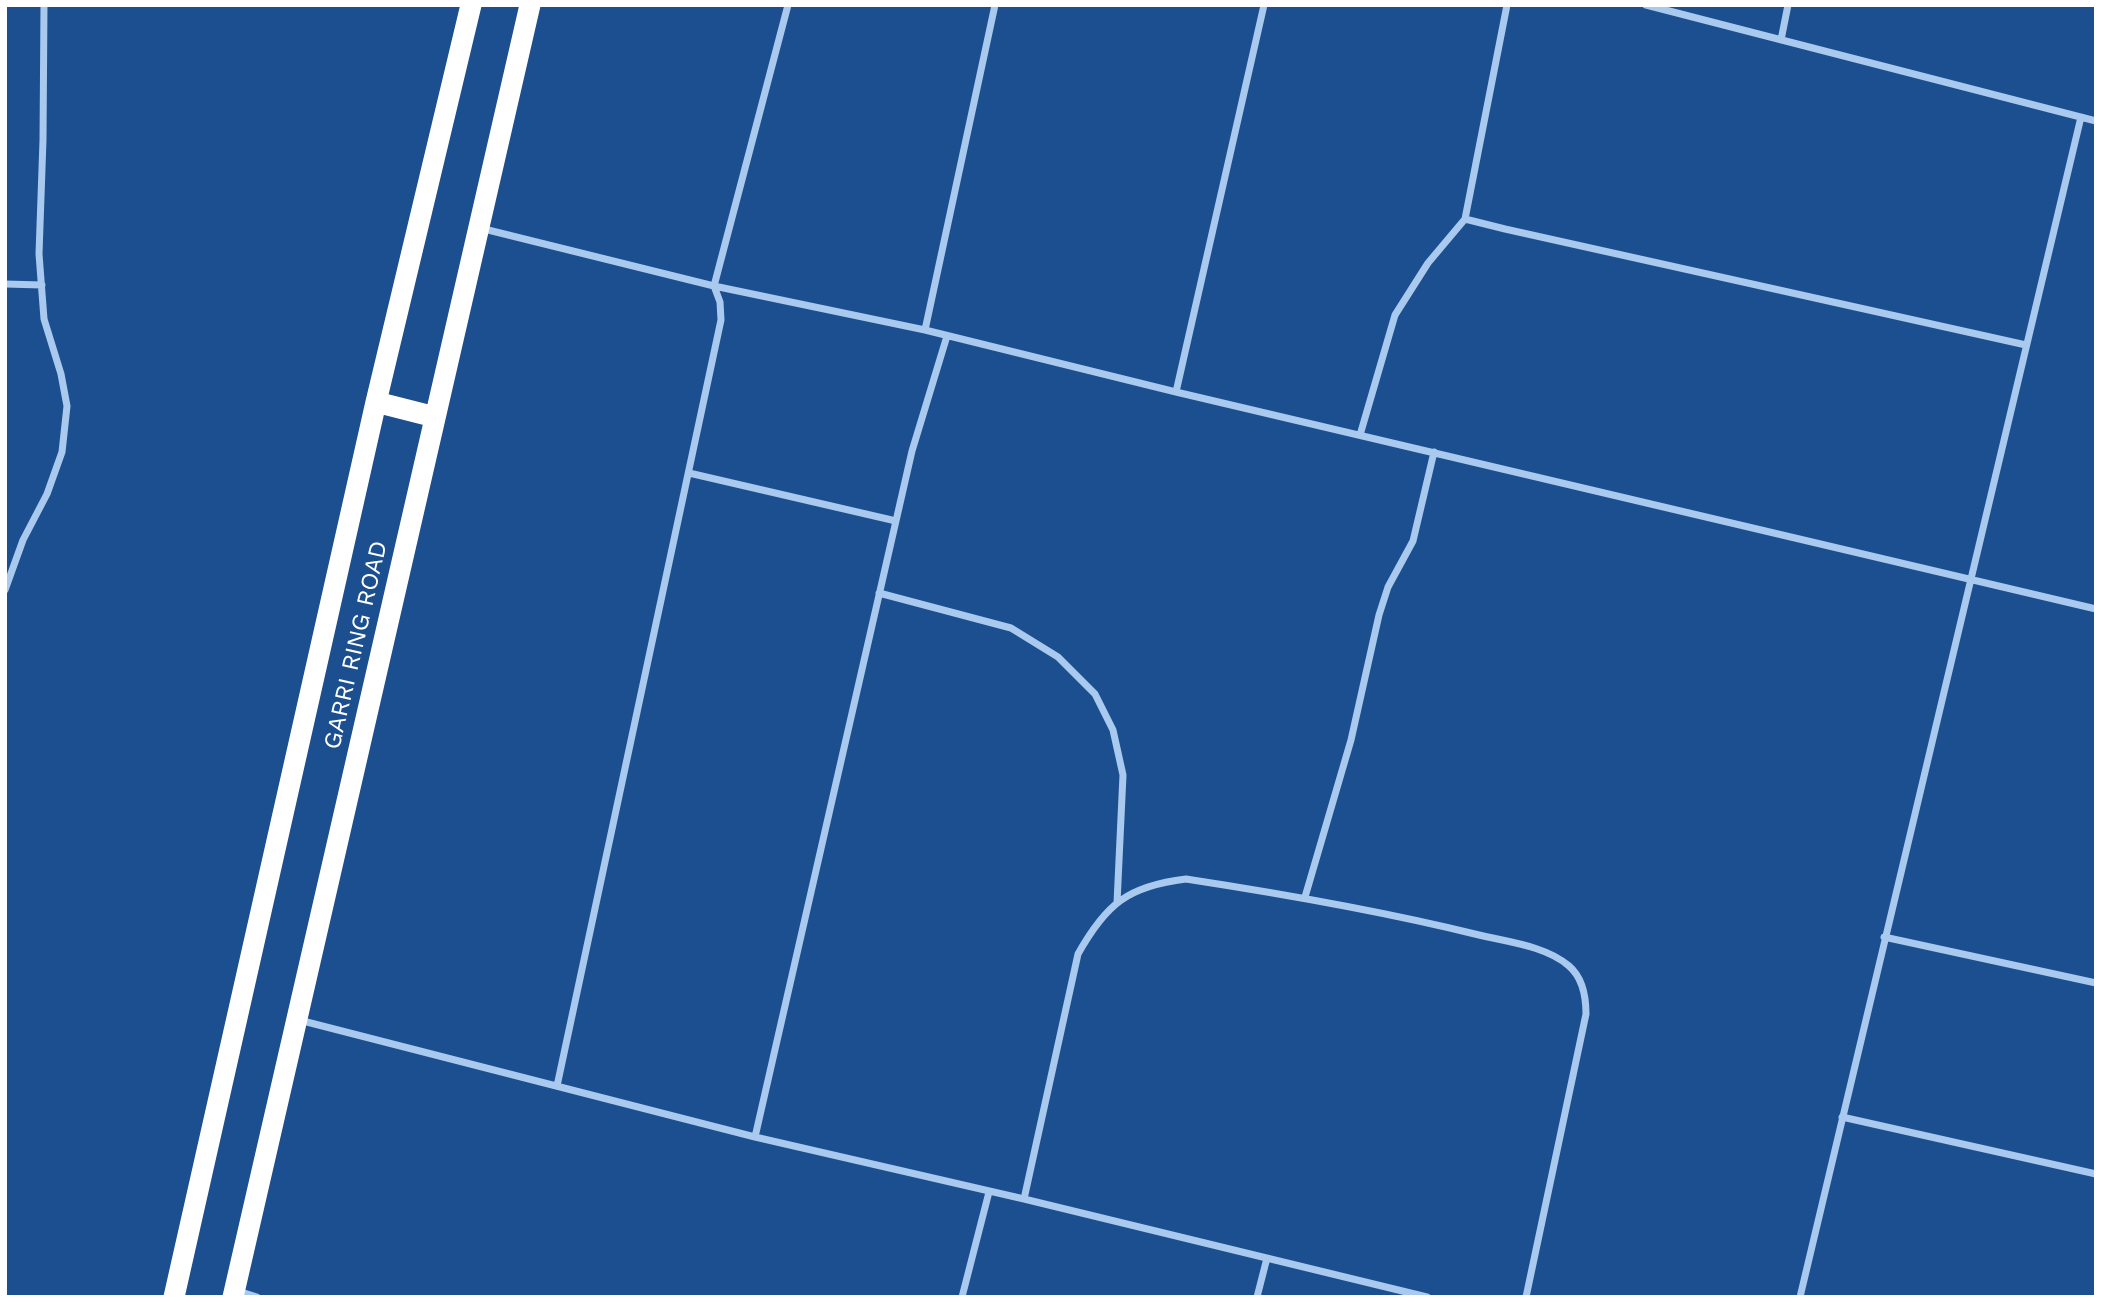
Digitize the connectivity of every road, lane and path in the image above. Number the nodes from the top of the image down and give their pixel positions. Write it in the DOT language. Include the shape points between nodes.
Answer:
graph roads {
  1 [pos="44,5"];
  2 [pos="471,5"];
  3 [pos="530,5"];
  4 [pos="788,5"];
  5 [pos="995,5"];
  6 [pos="1264,5"];
  7 [pos="1507,5"];
  8 [pos="1646,5"];
  9 [pos="1788,5"];
  10 [pos="1782,40"];
  11 [pos="2081,117"];
  12 [pos="2096,121"];
  13 [pos="1465,219"];
  14 [pos="479,228"];
  15 [pos="5,284"];
  16 [pos="42,285"];
  17 [pos="714,286"];
  18 [pos="925,330"];
  19 [pos="947,336"];
  20 [pos="2026,345"];
  21 [pos="1176,392"];
  22 [pos="376,402"];
  23 [pos="435,417"];
  24 [pos="1360,435"];
  25 [pos="1434,452"];
  26 [pos="689,473"];
  27 [pos="896,521"];
  28 [pos="1969,579"];
  29 [pos="5,590"];
  30 [pos="879,593"];
  31 [pos="2096,609"];
  32 [pos="1305,897"];
  33 [pos="1117,903"];
  34 [pos="1884,937"];
  35 [pos="2096,983"];
  36 [pos="298,1020"];
  37 [pos="557,1086"];
  38 [pos="1842,1117"];
  39 [pos="755,1137"];
  40 [pos="2096,1174"];
  41 [pos="989,1192"];
  42 [pos="1024,1199"];
  43 [pos="1267,1258"];
  44 [pos="234,1293"];
  45 [pos="174,1297"];
  46 [pos="257,1297"];
  47 [pos="962,1297"];
  48 [pos="1257,1297"];
  49 [pos="1427,1297"];
  50 [pos="1526,1297"];
  51 [pos="1800,1297"];
  1 -- 16 [label="street"];
  2 -- 22 [label="highway, GARRI RING ROAD"];
  3 -- 14 [label="highway, GARRI RING ROAD"];
  4 -- 17 [label="street"];
  5 -- 18 [label="street"];
  6 -- 21 [label="street"];
  7 -- 13 [label="street"];
  8 -- 10 [label="street"];
  9 -- 10 [label="street"];
  10 -- 11 [label="street"];
  11 -- 12 [label="street"];
  11 -- 20 [label="street"];
  13 -- 20 [label="street"];
  13 -- 24 [label="street" via="1428,263 1395,315"];
  14 -- 17 [label="street"];
  14 -- 23 [label="highway, GARRI RING ROAD"];
  15 -- 16 [label="street"];
  16 -- 29 [label="street" via="44,319 66,406 62,453"];
  17 -- 18 [label="street"];
  17 -- 26 [label="street" via="721,320"];
  18 -- 19 [label="street"];
  19 -- 21 [label="street"];
  19 -- 27 [label="street"];
  20 -- 28 [label="street"];
  21 -- 24 [label="street"];
  22 -- 23 [label="highway"];
  22 -- 45 [label="highway, GARRI RING ROAD"];
  23 -- 36 [label="highway, GARRI RING ROAD"];
  24 -- 25 [label="street"];
  25 -- 28 [label="street"];
  25 -- 32 [label="street" via="1413,541 1388,587 1351,740"];
  26 -- 27 [label="street"];
  26 -- 37 [label="street"];
  27 -- 30 [label="street"];
  28 -- 31 [label="street"];
  28 -- 34 [label="street"];
  30 -- 33 [label="street" via="1011,628 1058,657 1096,694 1113,730 1123,775"];
  30 -- 39 [label="street"];
  32 -- 33 [label="street" via="1186,878 1138,890"];
  32 -- 50 [label="street" via="1550,953 1571,967 1583,987 1586,1014"];
  33 -- 42 [label="street" via="1094,926 1078,954"];
  34 -- 35 [label="street"];
  34 -- 38 [label="street"];
  36 -- 37 [label="street"];
  36 -- 44 [label="highway, GARRI RING ROAD"];
  37 -- 39 [label="street"];
  38 -- 40 [label="street"];
  38 -- 51 [label="street"];
  39 -- 41 [label="street"];
  41 -- 42 [label="street"];
  41 -- 47 [label="street"];
  42 -- 43 [label="street"];
  43 -- 48 [label="street"];
  43 -- 49 [label="street"];
  44 -- 46 [label="street"];
}
